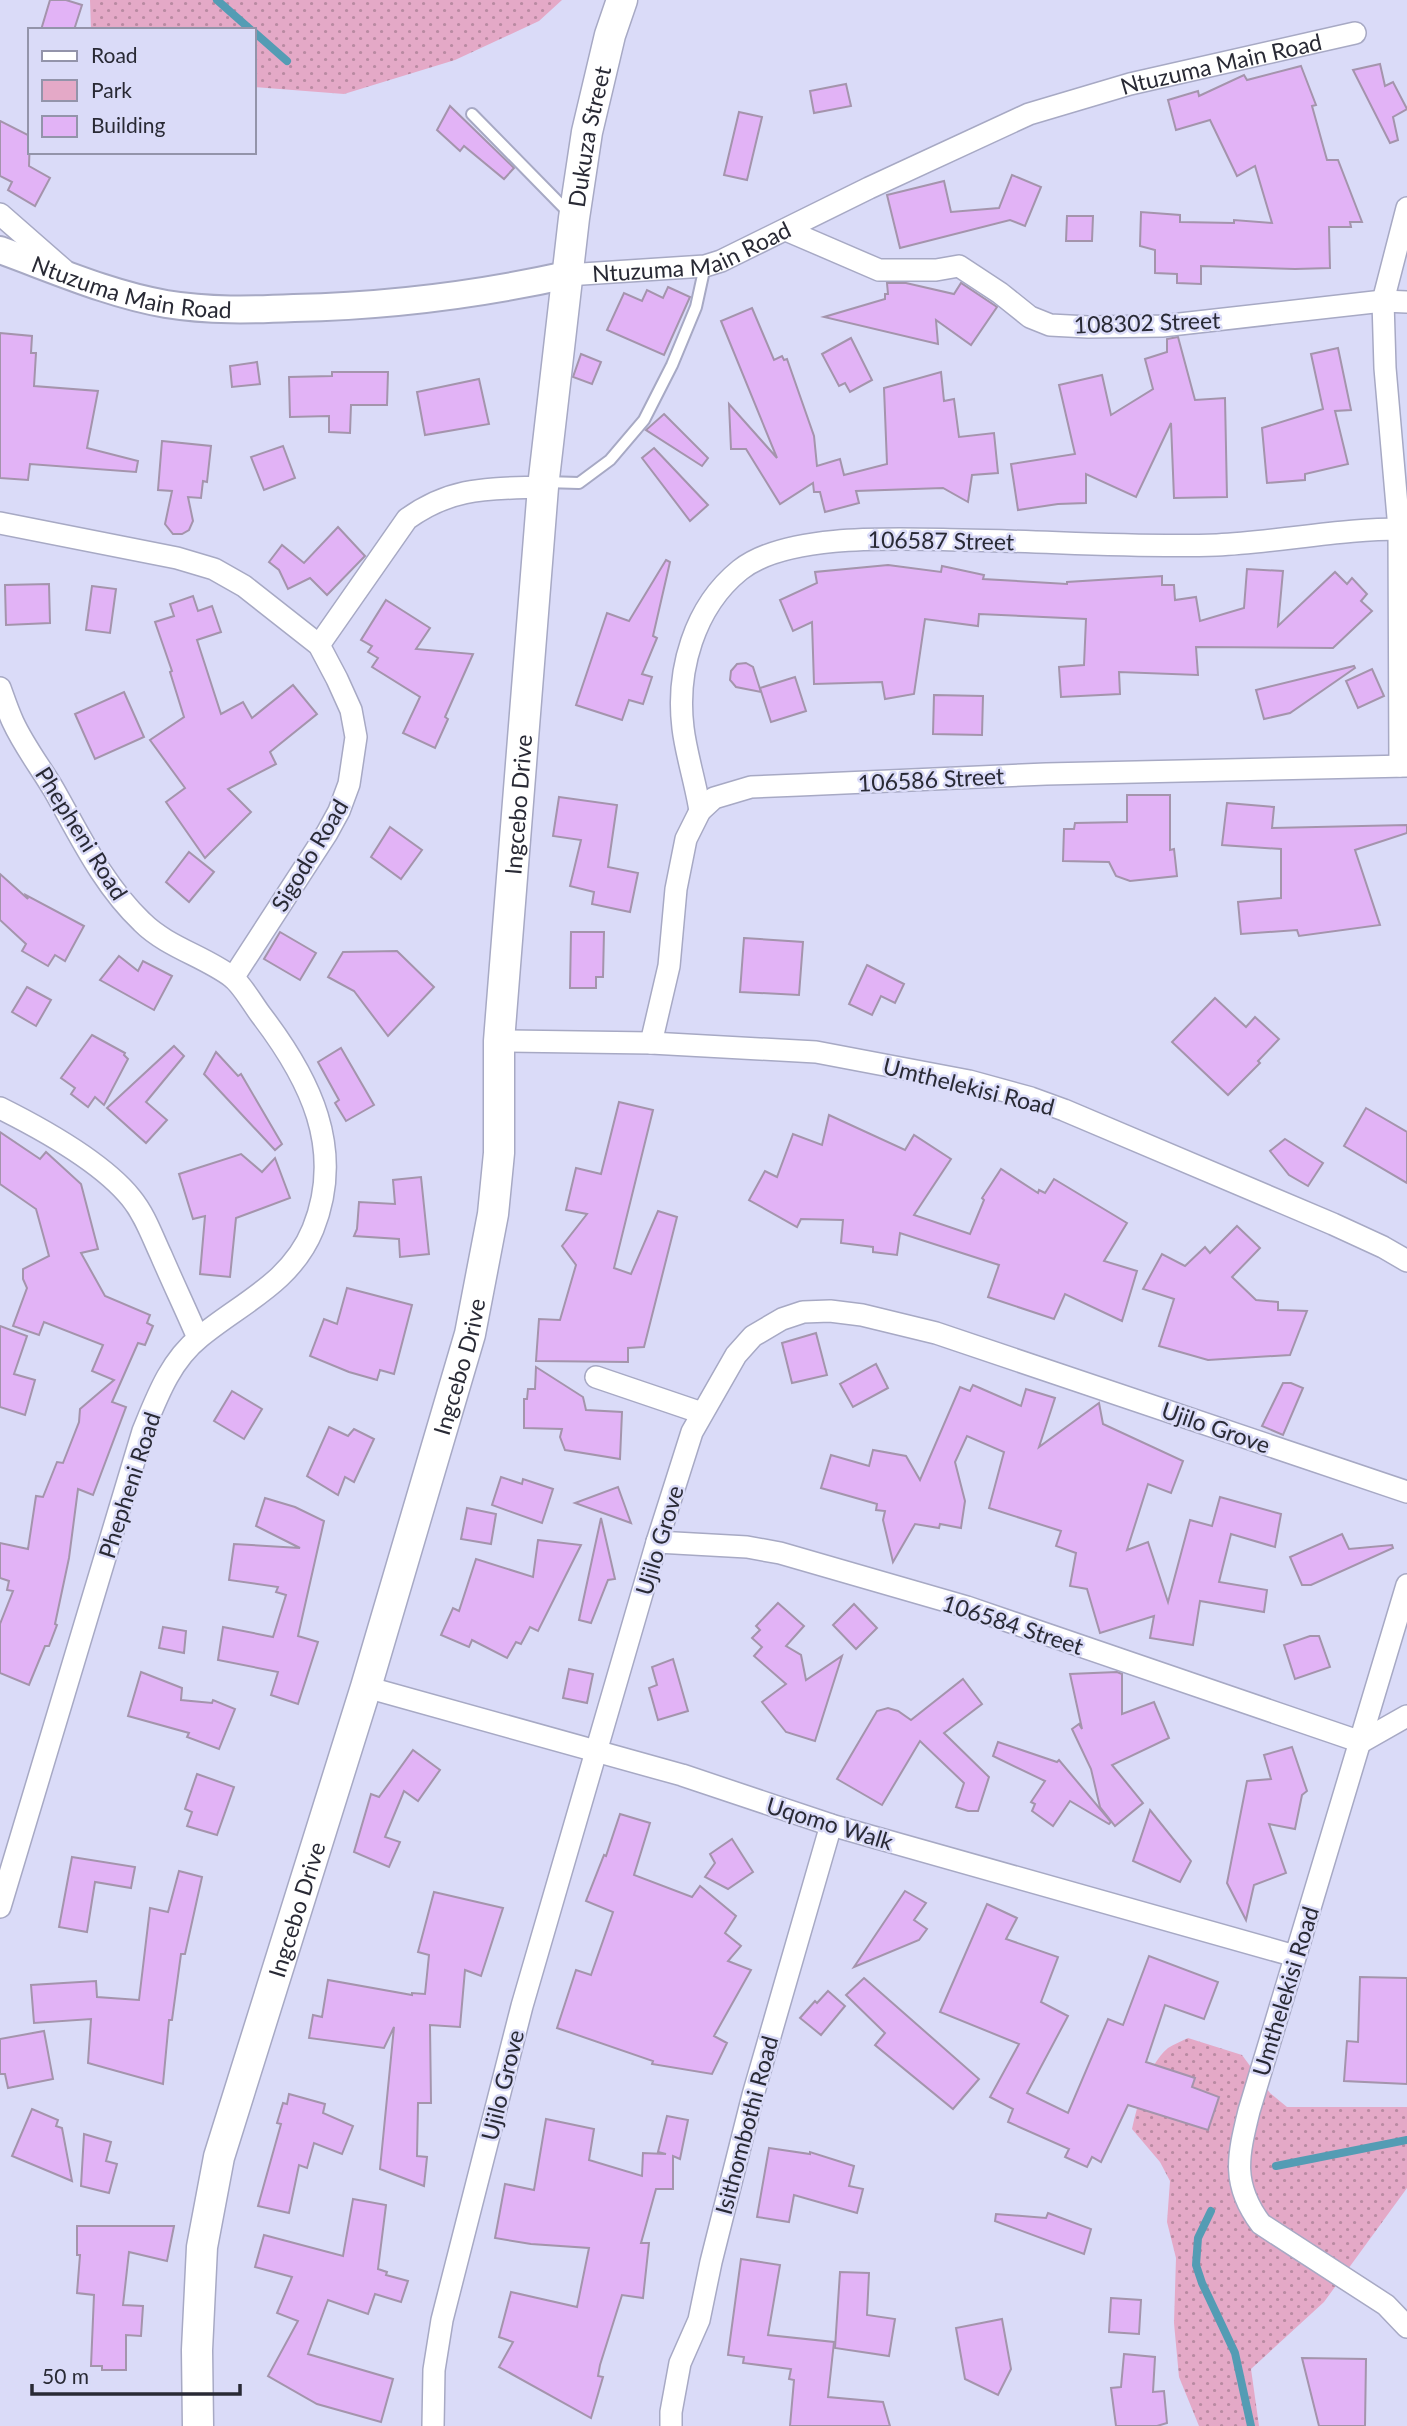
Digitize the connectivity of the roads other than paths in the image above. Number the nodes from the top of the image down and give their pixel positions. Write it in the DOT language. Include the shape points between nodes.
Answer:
graph roads {
  1 [pos="622,0"];
  2 [pos="1355,33"];
  3 [pos="472,114"];
  4 [pos="1407,208"];
  5 [pos="0,214"];
  6 [pos="574,218"];
  7 [pos="786,230"];
  8 [pos="0,250"];
  9 [pos="705,266"];
  10 [pos="567,275"];
  11 [pos="71,276"];
  12 [pos="1383,301"];
  13 [pos="1407,302"];
  14 [pos="543,484"];
  15 [pos="0,523"];
  16 [pos="1403,529"];
  17 [pos="319,646"];
  18 [pos="0,688"];
  19 [pos="1404,766"];
  20 [pos="701,811"];
  21 [pos="233,978"];
  22 [pos="499,1041"];
  23 [pos="651,1043"];
  24 [pos="0,1108"];
  25 [pos="1407,1261"];
  26 [pos="198,1338"];
  27 [pos="596,1377"];
  28 [pos="702,1413"];
  29 [pos="1407,1492"];
  30 [pos="657,1542"];
  31 [pos="1407,1585"];
  32 [pos="366,1687"];
  33 [pos="1407,1716"];
  34 [pos="1361,1742"];
  35 [pos="597,1751"];
  36 [pos="831,1825"];
  37 [pos="0,1907"];
  38 [pos="1295,1956"];
  39 [pos="1396,2304"];
  40 [pos="1407,2327"];
  41 [pos="198,2426"];
  42 [pos="433,2426"];
  43 [pos="671,2426"];
  1 -- 6 [label="main road, Dukuza Street" via="586,132"];
  2 -- 7 [label="street, Ntuzuma Main Road" via="1130,84 1029,114"];
  3 -- 6 [label="lane"];
  4 -- 12 [label="street"];
  5 -- 11 [label="street"];
  6 -- 10 [label="main road, Dukuza Street"];
  7 -- 9 [label="street, Ntuzuma Main Road"];
  7 -- 12 [label="street, 108302 Street" via="879,270 959,267 1030,317 1050,325 1162,326"];
  8 -- 11 [label="street, Ntuzuma Main Road"];
  9 -- 10 [label="street, Ntuzuma Main Road"];
  9 -- 14 [label="lane" via="696,307 638,428 610,460 579,483"];
  10 -- 11 [label="street, Ntuzuma Main Road" via="449,297 230,310 120,294"];
  10 -- 14 [label="main road, Ingcebo Drive"];
  12 -- 13 [label="street, 108302 Street"];
  12 -- 16 [label="street" via="1385,368"];
  14 -- 17 [label="street" via="481,489 426,505 407,519"];
  14 -- 22 [label="main road, Ingcebo Drive"];
  15 -- 17 [label="street, Sigodo Road" via="214,569"];
  16 -- 19 [label="street"];
  16 -- 20 [label="street, 106587 Street" via="1217,545 866,538 790,547 740,570 703,616 689,645 682,684 683,729"];
  17 -- 21 [label="street, Sigodo Road" via="351,710 356,737 349,784 327,833"];
  18 -- 21 [label="street, Phepheni Road" via="14,724 116,893 143,923"];
  19 -- 20 [label="street, 106586 Street" via="1045,774 751,788 714,798"];
  20 -- 23 [label="street" via="686,839 669,966"];
  21 -- 26 [label="street, Phepheni Road" via="304,1082 324,1132 323,1191 306,1244 282,1275"];
  22 -- 23 [label="street, Umthelekisi Road"];
  22 -- 32 [label="main road, Ingcebo Drive" via="497,1187 477,1305"];
  23 -- 25 [label="street, Umthelekisi Road" via="816,1052 969,1081 1031,1098 1333,1224"];
  24 -- 26 [label="street" via="41,1129 120,1185 133,1200"];
  26 -- 37 [label="street, Phepheni Road" via="174,1365 143,1431"];
  27 -- 28 [label="street"];
  28 -- 29 [label="street, Ujilo Grove" via="736,1355 753,1336 803,1312 830,1311 936,1333"];
  28 -- 30 [label="street, Ujilo Grove"];
  30 -- 34 [label="street, 106584 Street" via="780,1553 967,1607"];
  30 -- 35 [label="street, Ujilo Grove"];
  31 -- 34 [label="street, Umthelekisi Road"];
  32 -- 35 [label="street, Uqomo Walk"];
  32 -- 41 [label="main road, Ingcebo Drive" via="212,2185 200,2267"];
  33 -- 34 [label="street"];
  34 -- 38 [label="street, Umthelekisi Road"];
  35 -- 36 [label="street, Uqomo Walk"];
  35 -- 42 [label="street, Ujilo Grove" via="522,2006 442,2320 434,2370"];
  36 -- 38 [label="street, Uqomo Walk"];
  36 -- 43 [label="street, Isithombothi Road" via="748,2113 699,2320 680,2363"];
  38 -- 39 [label="street, Umthelekisi Road" via="1241,2143 1238,2170 1242,2190 1261,2224"];
  39 -- 40 [label="street, Umthelekisi Road"];
}
